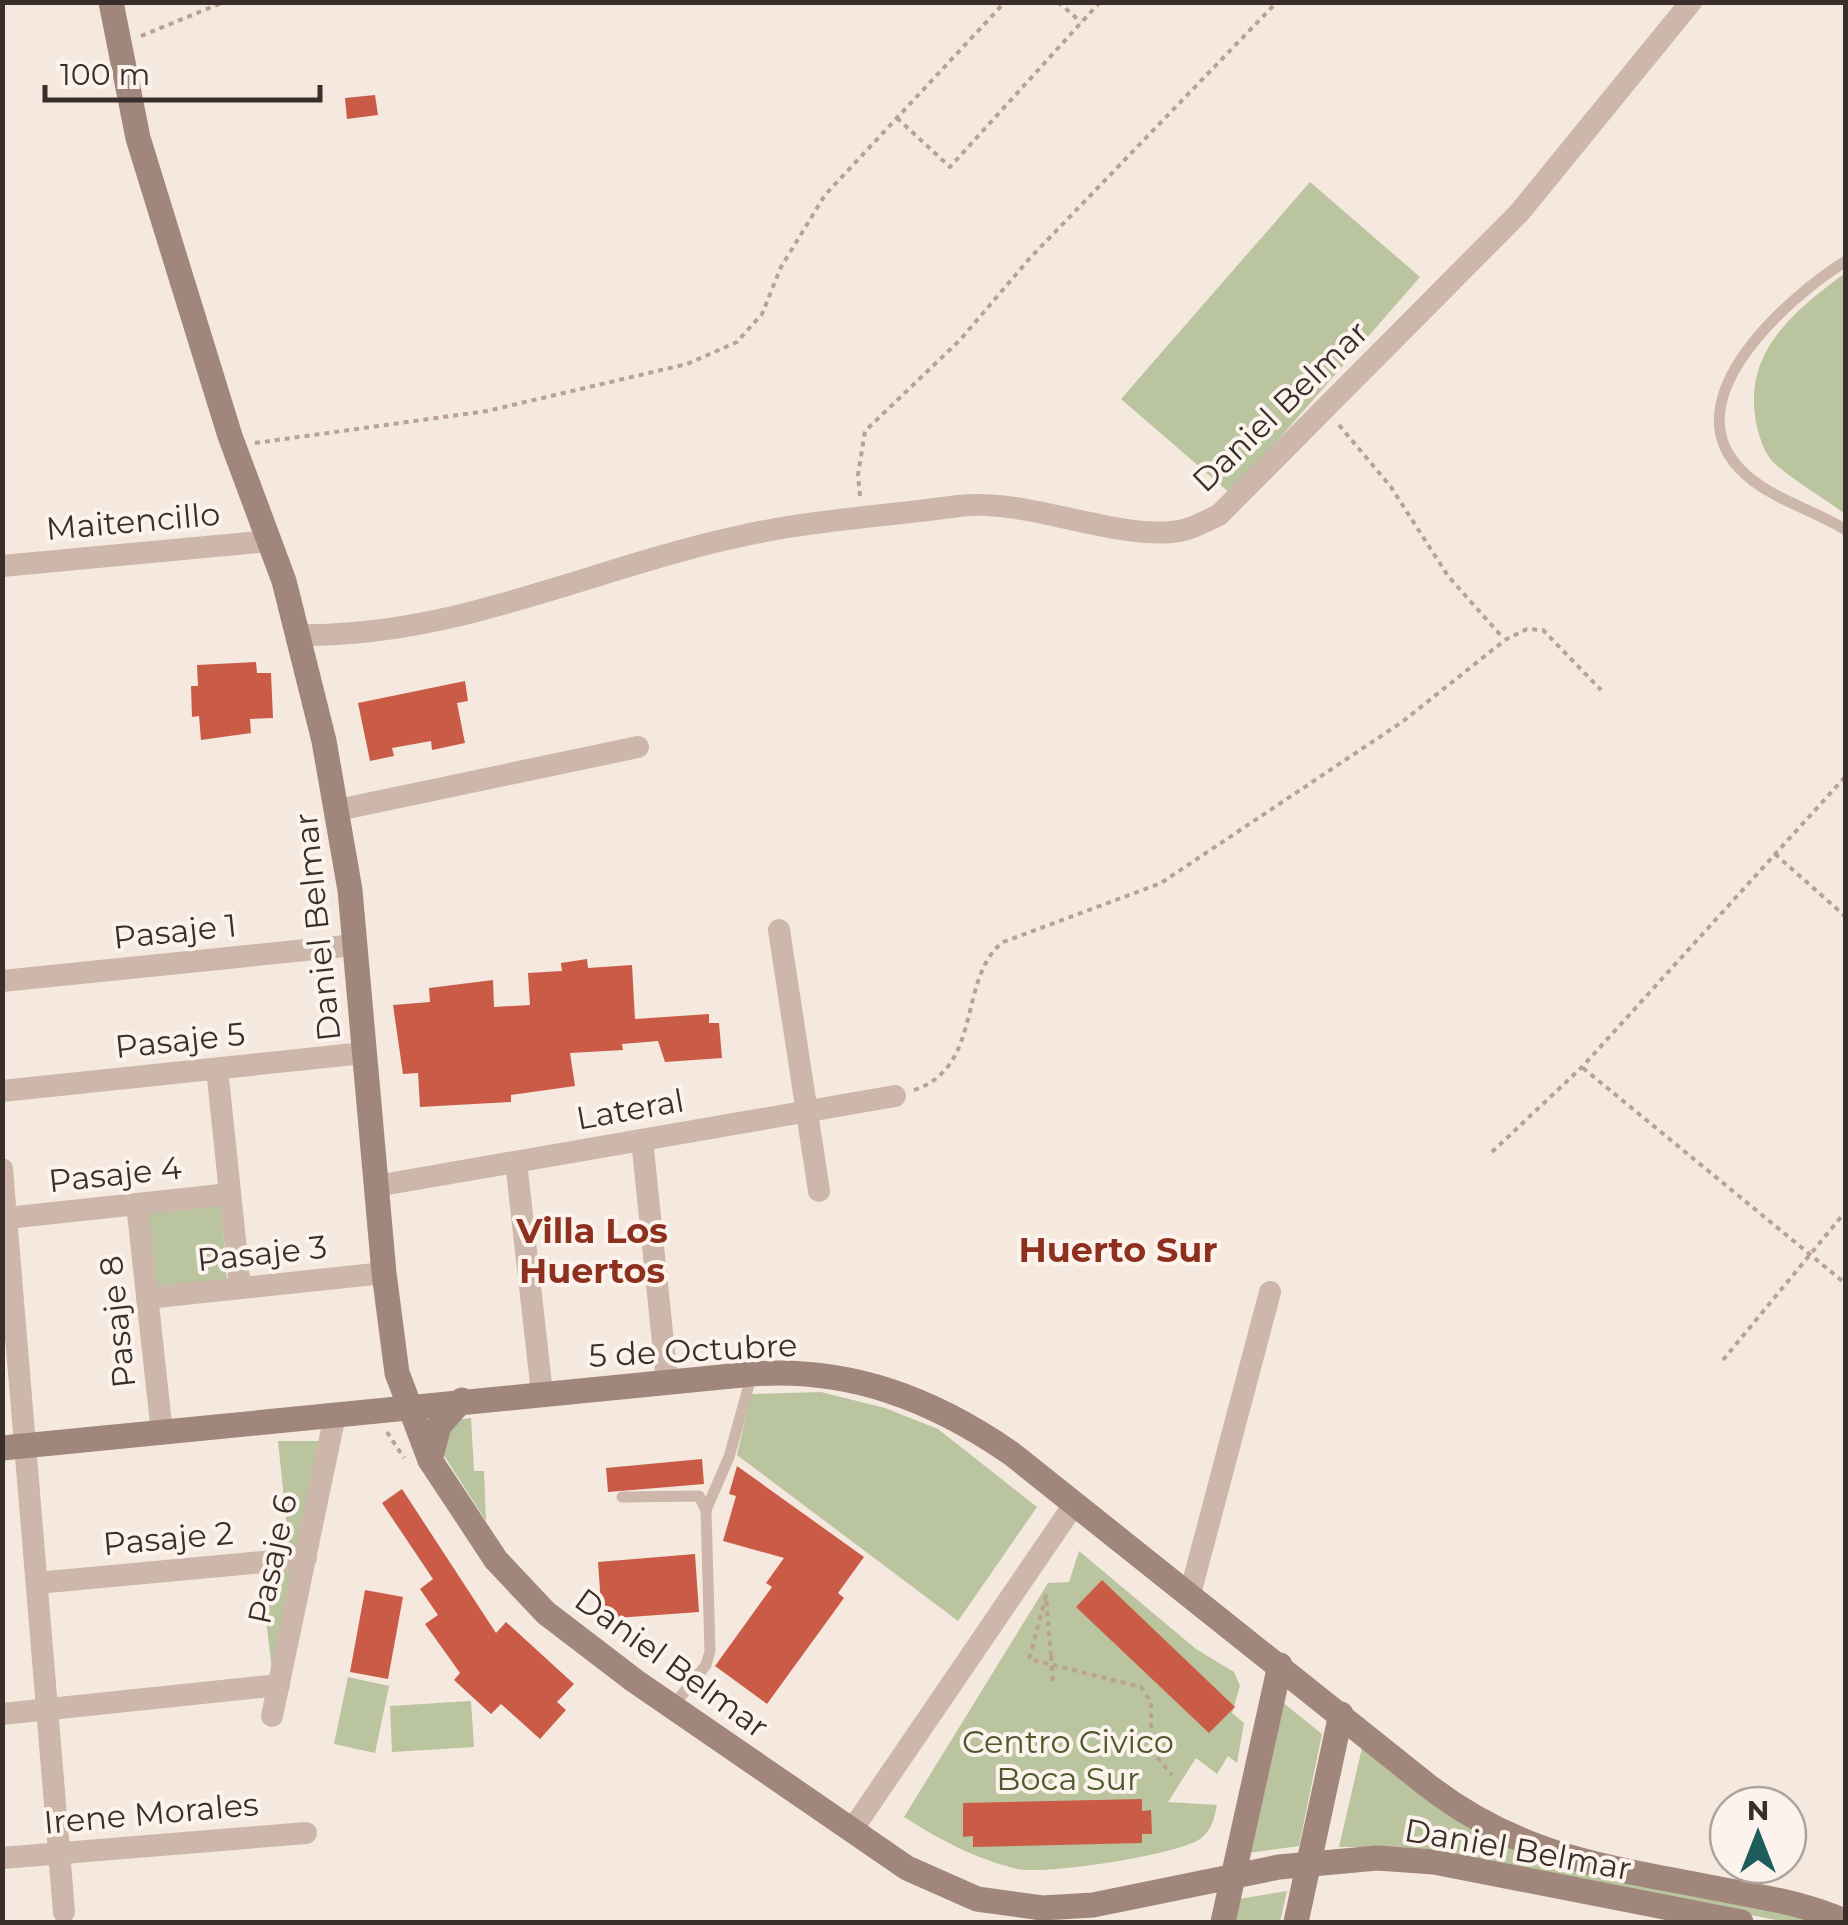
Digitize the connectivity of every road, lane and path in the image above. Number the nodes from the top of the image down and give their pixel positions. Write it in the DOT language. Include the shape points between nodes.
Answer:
graph roads {
  1 [pos="111,2"];
  2 [pos="224,2"];
  3 [pos="1005,2"];
  4 [pos="1058,2"];
  5 [pos="1100,2"];
  6 [pos="1277,2"];
  7 [pos="1691,2"];
  8 [pos="1082,23"];
  9 [pos="117,43"];
  10 [pos="897,118"];
  11 [pos="1846,261"];
  12 [pos="1326,410"];
  13 [pos="234,448"];
  14 [pos="863,519"];
  15 [pos="1846,530"];
  16 [pos="268,542"];
  17 [pos="2,566"];
  18 [pos="300,635"];
  19 [pos="1505,640"];
  20 [pos="1601,690"];
  21 [pos="638,747"];
  22 [pos="1846,776"];
  23 [pos="338,810"];
  24 [pos="1775,854"];
  25 [pos="1846,917"];
  26 [pos="779,930"];
  27 [pos="355,946"];
  28 [pos="2,981"];
  29 [pos="364,1053"];
  30 [pos="1582,1067"];
  31 [pos="217,1068"];
  32 [pos="2,1091"];
  33 [pos="896,1096"];
  34 [pos="807,1111"];
  35 [pos="642,1140"];
  36 [pos="1492,1152"];
  37 [pos="516,1162"];
  38 [pos="2,1169"];
  39 [pos="376,1186"];
  40 [pos="820,1191"];
  41 [pos="230,1194"];
  42 [pos="137,1204"];
  43 [pos="1846,1211"];
  44 [pos="6,1218"];
  45 [pos="1810,1254"];
  46 [pos="384,1272"];
  47 [pos="1846,1284"];
  48 [pos="240,1288"];
  49 [pos="1270,1292"];
  50 [pos="147,1298"];
  51 [pos="8,1313"];
  52 [pos="1724,1360"];
  53 [pos="752,1374"];
  54 [pos="666,1381"];
  55 [pos="542,1393"];
  56 [pos="462,1400"];
  57 [pos="408,1407"];
  58 [pos="335,1415"];
  59 [pos="162,1432"];
  60 [pos="14,1448"];
  61 [pos="430,1460"];
  62 [pos="622,1496"];
  63 [pos="1075,1503"];
  64 [pos="706,1510"];
  65 [pos="306,1558"];
  66 [pos="37,1583"];
  67 [pos="1190,1594"];
  68 [pos="1052,1664"];
  69 [pos="1280,1666"];
  70 [pos="1053,1684"];
  71 [pos="279,1685"];
  72 [pos="672,1707"];
  73 [pos="47,1710"];
  74 [pos="2,1714"];
  75 [pos="1341,1714"];
  76 [pos="272,1716"];
  77 [pos="1172,1775"];
  78 [pos="852,1830"];
  79 [pos="306,1833"];
  80 [pos="59,1854"];
  81 [pos="2,1858"];
  82 [pos="1308,1862"];
  83 [pos="1233,1877"];
  84 [pos="64,1912"];
  85 [pos="1223,1922"];
  86 [pos="1296,1922"];
  87 [pos="1741,1922"];
  88 [pos="1846,1922"];
  1 -- 9 [label="main road, Daniel Belmar"];
  2 -- 9 [label="path"];
  3 -- 10 [label="path"];
  4 -- 8 [label="path"];
  5 -- 8 [label="path"];
  6 -- 14 [label="path" via="865,432 858,475"];
  7 -- 12 [label="street, Daniel Belmar" via="1519,213"];
  8 -- 10 [label="path" via="950,167"];
  9 -- 13 [label="main road, Daniel Belmar" via="138,138"];
  10 -- 13 [label="path" via="825,196 762,314 736,342 687,364 487,411"];
  11 -- 15 [label="lane" via="1744,353 1725,389 1720,420 1726,448 1740,468 1769,491"];
  12 -- 14 [label="street, Daniel Belmar" via="1219,515 1182,530 966,506"];
  12 -- 19 [label="path" via="1391,486 1448,576"];
  13 -- 16 [label="main road, Daniel Belmar"];
  14 -- 18 [label="street, Daniel Belmar" via="741,536 410,629"];
  16 -- 17 [label="street, Maitencillo"];
  16 -- 18 [label="main road, Daniel Belmar"];
  18 -- 23 [label="main road, Daniel Belmar"];
  19 -- 20 [label="path" via="1542,630"];
  19 -- 33 [label="path" via="1402,722 1161,882 1003,942 987,955 966,1035 936,1082"];
  21 -- 23 [label="street"];
  22 -- 24 [label="path"];
  23 -- 27 [label="main road, Daniel Belmar"];
  24 -- 25 [label="path"];
  24 -- 30 [label="path"];
  26 -- 34 [label="street"];
  27 -- 28 [label="street, Pasaje 1"];
  27 -- 29 [label="main road, Daniel Belmar"];
  29 -- 31 [label="street, Pasaje 5"];
  29 -- 39 [label="main road, Daniel Belmar"];
  30 -- 36 [label="path"];
  30 -- 45 [label="path"];
  31 -- 32 [label="street, Pasaje 5"];
  31 -- 41 [label="street"];
  33 -- 34 [label="street, Lateral"];
  34 -- 35 [label="street, Lateral"];
  34 -- 40 [label="street"];
  35 -- 37 [label="street, Lateral"];
  35 -- 54 [label="street"];
  37 -- 39 [label="street, Lateral"];
  37 -- 55 [label="street"];
  38 -- 44 [label="street"];
  39 -- 46 [label="main road, Daniel Belmar"];
  41 -- 42 [label="street, Pasaje 4"];
  41 -- 48 [label="street"];
  42 -- 44 [label="street, Pasaje 4"];
  42 -- 50 [label="street, Pasaje 8"];
  43 -- 45 [label="path"];
  44 -- 51 [label="street"];
  45 -- 47 [label="path"];
  45 -- 52 [label="path"];
  46 -- 48 [label="street, Pasaje 3"];
  46 -- 57 [label="main road, Daniel Belmar"];
  48 -- 50 [label="street, Pasaje 3"];
  49 -- 67 [label="street"];
  50 -- 59 [label="street, Pasaje 8"];
  51 -- 60 [label="street"];
  53 -- 54 [label="main road, 5 de Octubre"];
  53 -- 63 [label="main road, 5 de Octubre" via="832,1376 924,1402 982,1433"];
  53 -- 64 [label="lane"];
  54 -- 55 [label="main road, 5 de Octubre"];
  55 -- 56 [label="main road, 5 de Octubre"];
  56 -- 57 [label="main road, 5 de Octubre"];
  56 -- 61 [label="main road" via="439,1426"];
  57 -- 58 [label="main road, 5 de Octubre"];
  57 -- 61 [label="main road, Daniel Belmar"];
  58 -- 59 [label="main road, 5 de Octubre"];
  58 -- 65 [label="street, Pasaje 6"];
  59 -- 60 [label="main road, 5 de Octubre"];
  60 -- 66 [label="street"];
  61 -- 72 [label="main road, Daniel Belmar" via="472,1528 524,1590 571,1634"];
  62 -- 64 [label="lane" via="688,1493 699,1496"];
  63 -- 67 [label="main road, 5 de Octubre"];
  63 -- 78 [label="street"];
  64 -- 72 [label="lane" via="710,1650"];
  65 -- 66 [label="street, Pasaje 2"];
  65 -- 71 [label="street, Pasaje 6"];
  66 -- 73 [label="street"];
  67 -- 69 [label="main road, 5 de Octubre"];
  68 -- 68 [label="path, bridge" via="1029,1659 1046,1596 1051,1656"];
  68 -- 70 [label="path"];
  68 -- 77 [label="path, bridge" via="1148,1694 1152,1750"];
  69 -- 75 [label="main road, 5 de Octubre"];
  69 -- 83 [label="main road"];
  71 -- 73 [label="street"];
  71 -- 76 [label="street, Pasaje 6"];
  72 -- 78 [label="main road, Daniel Belmar"];
  73 -- 74 [label="street"];
  73 -- 80 [label="street"];
  75 -- 82 [label="main road"];
  75 -- 88 [label="main road, Daniel Belmar" via="1455,1807 1513,1840 1564,1857 1796,1904"];
  78 -- 83 [label="main road, Daniel Belmar" via="951,1890 1020,1907 1107,1903"];
  79 -- 80 [label="street, Irene Morales"];
  80 -- 81 [label="street, Irene Morales"];
  80 -- 84 [label="street"];
  82 -- 83 [label="main road, Daniel Belmar"];
  82 -- 86 [label="main road"];
  82 -- 87 [label="main road, Daniel Belmar" via="1434,1862"];
  83 -- 85 [label="main road"];
}
